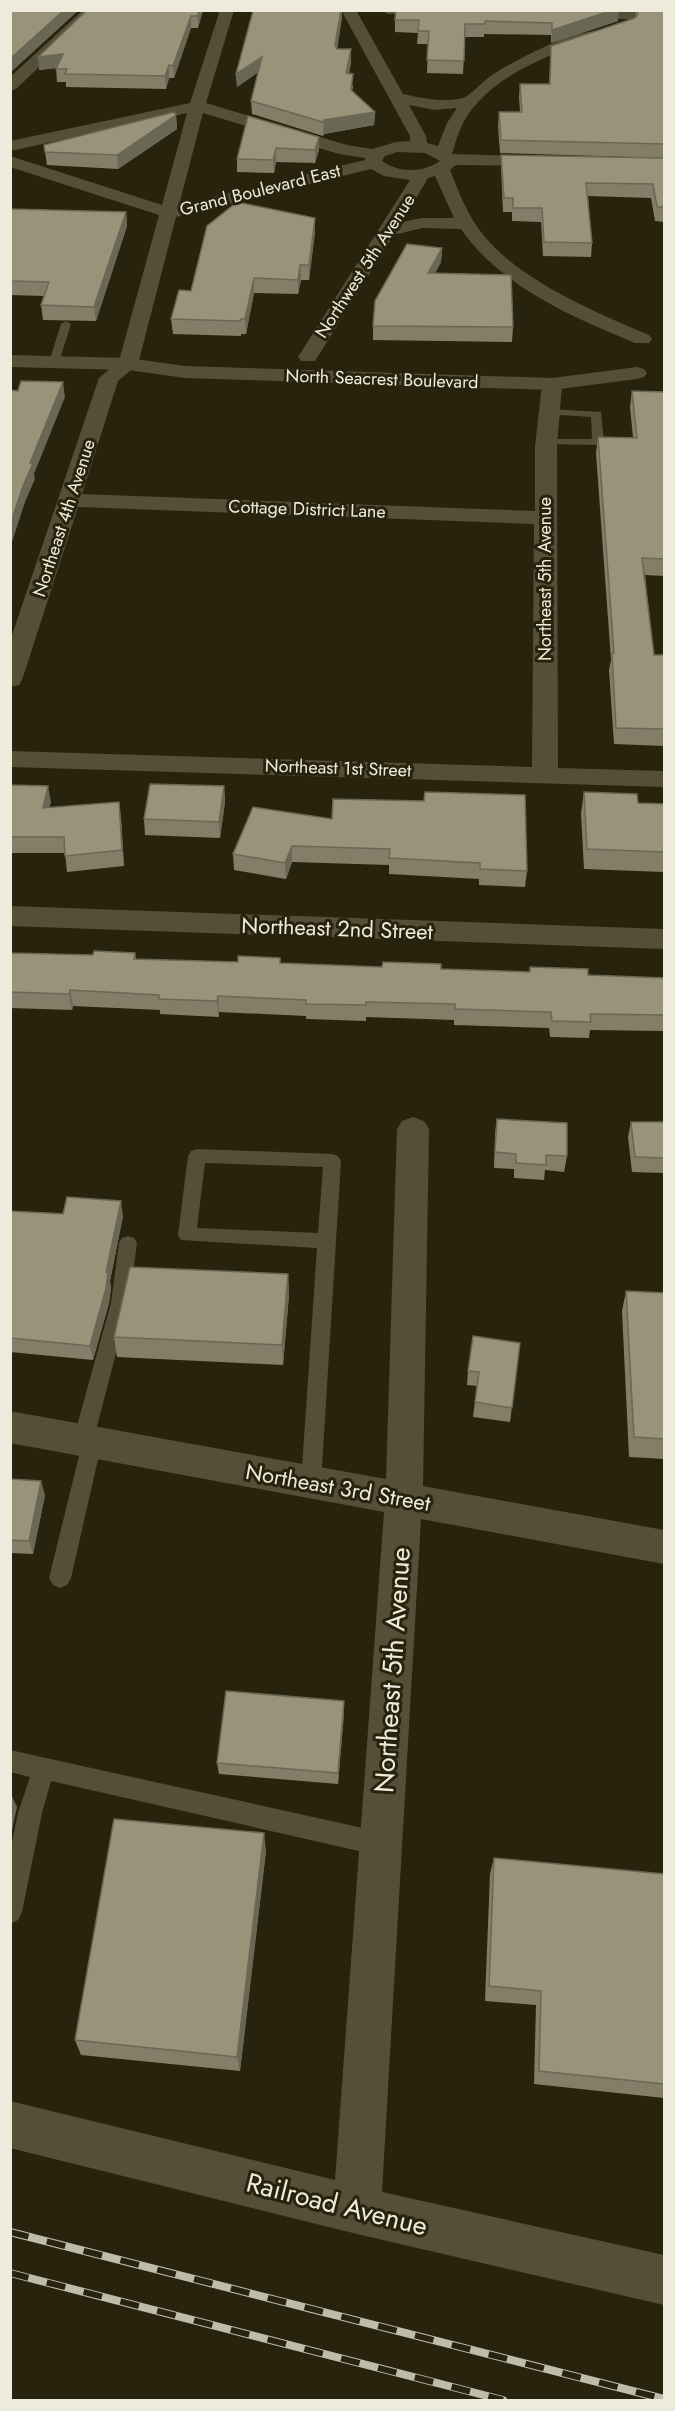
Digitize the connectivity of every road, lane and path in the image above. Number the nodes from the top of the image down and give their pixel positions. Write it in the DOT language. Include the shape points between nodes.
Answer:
graph roads {
  1 [pos="92,10"];
  2 [pos="227,10"];
  3 [pos="348,10"];
  4 [pos="388,10"];
  5 [pos="457,12"];
  6 [pos="561,14"];
  7 [pos="664,16"];
  8 [pos="10,86"];
  9 [pos="397,98"];
  10 [pos="471,102"];
  11 [pos="197,106"];
  12 [pos="10,146"];
  13 [pos="419,147"];
  14 [pos="375,159"];
  15 [pos="10,161"];
  16 [pos="445,161"];
  17 [pos="557,162"];
  18 [pos="420,174"];
  19 [pos="170,213"];
  20 [pos="466,224"];
  21 [pos="387,231"];
  22 [pos="66,324"];
  23 [pos="642,339"];
  24 [pos="308,357"];
  25 [pos="332,357"];
  26 [pos="10,361"];
  27 [pos="54,362"];
  28 [pos="128,364"];
  29 [pos="566,364"];
  30 [pos="552,384"];
  31 [pos="550,412"];
  32 [pos="546,442"];
  33 [pos="70,500"];
  34 [pos="545,518"];
  35 [pos="10,680"];
  36 [pos="10,759"];
  37 [pos="544,774"];
  38 [pos="664,778"];
  39 [pos="10,916"];
  40 [pos="664,939"];
  41 [pos="413,1129"];
  42 [pos="327,1241"];
  43 [pos="128,1244"];
  44 [pos="10,1426"];
  45 [pos="88,1441"];
  46 [pos="311,1482"];
  47 [pos="404,1499"];
  48 [pos="664,1547"];
  49 [pos="60,1578"];
  50 [pos="10,1761"];
  51 [pos="45,1769"];
  52 [pos="381,1844"];
  53 [pos="10,1912"];
  54 [pos="10,2124"];
  55 [pos="357,2210"];
  56 [pos="664,2280"];
  1 -- 8 [label="street"];
  2 -- 11 [label="street"];
  3 -- 9 [label="street"];
  4 -- 5 [label="street"];
  6 -- 7 [label="street"];
  7 -- 10 [label="street" via="546,52 511,70"];
  9 -- 10 [label="street" via="434,105"];
  9 -- 13 [label="street" via="418,136"];
  10 -- 16 [label="street" via="455,122"];
  11 -- 12 [label="street"];
  11 -- 14 [label="street"];
  11 -- 19 [label="street"];
  13 -- 14 [label="street, Grand Boulevard East" via="396,147"];
  13 -- 16 [label="street"];
  14 -- 18 [label="street" via="389,171"];
  14 -- 19 [label="street, Grand Boulevard East"];
  15 -- 19 [label="street, Grand Boulevard East"];
  16 -- 17 [label="street"];
  16 -- 18 [label="street"];
  16 -- 20 [label="street" via="454,203"];
  18 -- 21 [label="street, Northwest 5th Avenue"];
  19 -- 28 [label="street"];
  20 -- 21 [label="street" via="422,223"];
  20 -- 23 [label="street" via="485,246 545,292"];
  21 -- 24 [label="street, Northwest 5th Avenue"];
  22 -- 27 [label="lane"];
  24 -- 25 [label="street, North Seacrest Boulevard"];
  24 -- 28 [label="street, North Seacrest Boulevard" via="194,355"];
  26 -- 27 [label="street, North Seacrest Boulevard"];
  27 -- 28 [label="street, North Seacrest Boulevard"];
  28 -- 30 [label="street, North Seacrest Boulevard" via="185,372"];
  28 -- 33 [label="street, Northeast 4th Avenue" via="109,378"];
  29 -- 30 [label="street, North Seacrest Boulevard" via="646,373"];
  30 -- 31 [label="street, Northeast 5th Avenue"];
  31 -- 32 [label="street, Northeast 5th Avenue"];
  31 -- 32 [label="lane" via="597,414 598,442"];
  32 -- 34 [label="street, Northeast 5th Avenue"];
  33 -- 34 [label="street, Cottage District Lane"];
  33 -- 35 [label="street, Northeast 4th Avenue"];
  34 -- 37 [label="street, Northeast 5th Avenue"];
  36 -- 37 [label="street, Northeast 1st Street"];
  37 -- 38 [label="street, Northeast 1st Street"];
  39 -- 40 [label="street, Northeast 2nd Street"];
  41 -- 47 [label="street, Northeast 5th Avenue"];
  42 -- 42 [label="lane" via="332,1161 197,1156 187,1235"];
  42 -- 46 [label="lane"];
  43 -- 45 [label="lane" via="120,1303"];
  44 -- 45 [label="street, Northeast 3rd Street"];
  45 -- 46 [label="street, Northeast 3rd Street"];
  45 -- 49 [label="lane"];
  46 -- 47 [label="street, Northeast 3rd Street"];
  47 -- 48 [label="street, Northeast 3rd Street"];
  47 -- 52 [label="street, Northeast 5th Avenue"];
  50 -- 51 [label="lane"];
  51 -- 52 [label="lane"];
  51 -- 53 [label="lane" via="30,1814"];
  52 -- 55 [label="street, Northeast 5th Avenue"];
  54 -- 55 [label="street, Railroad Avenue"];
  55 -- 56 [label="street, Railroad Avenue"];
}
